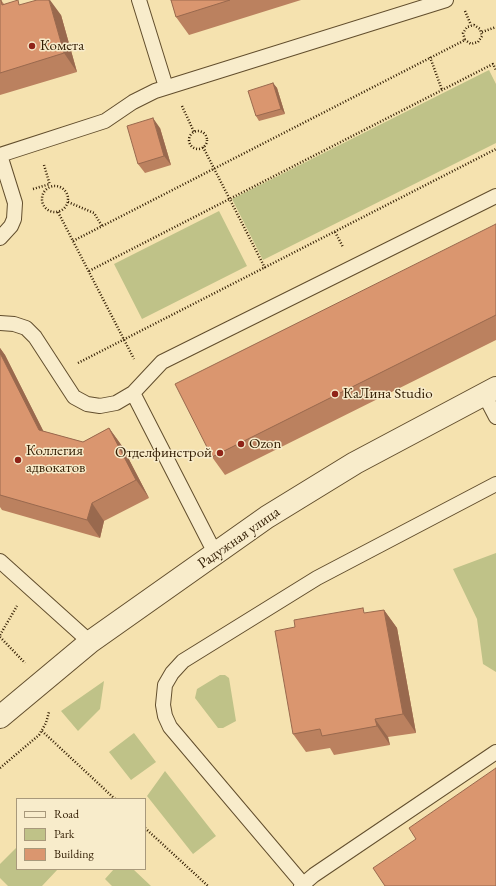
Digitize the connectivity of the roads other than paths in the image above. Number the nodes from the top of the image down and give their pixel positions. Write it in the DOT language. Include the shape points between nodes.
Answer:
graph roads {
  1 [pos="139,0"];
  2 [pos="446,0"];
  3 [pos="169,87"];
  4 [pos="0,155"];
  5 [pos="496,196"];
  6 [pos="0,238"];
  7 [pos="0,323"];
  8 [pos="490,391"];
  9 [pos="133,393"];
  10 [pos="496,417"];
  11 [pos="496,484"];
  12 [pos="216,555"];
  13 [pos="0,561"];
  14 [pos="90,642"];
  15 [pos="2,710"];
  16 [pos="496,752"];
  17 [pos="302,885"];
  1 -- 3 [label="lane"];
  2 -- 3 [label="lane"];
  3 -- 4 [label="lane" via="138,99 105,121"];
  4 -- 6 [label="lane" via="15,203 14,219"];
  5 -- 9 [label="lane" via="162,362"];
  7 -- 9 [label="lane" via="26,328 74,397 87,404 100,406 116,403"];
  8 -- 10 [label="lane"];
  8 -- 12 [label="street, Радужная улица" via="355,463 267,517"];
  9 -- 12 [label="lane"];
  11 -- 17 [label="lane" via="317,578 183,661 165,685 163,705 170,727"];
  12 -- 14 [label="street, Радужная улица"];
  13 -- 14 [label="lane"];
  14 -- 15 [label="street, Радужная улица"];
  16 -- 17 [label="lane"];
}
